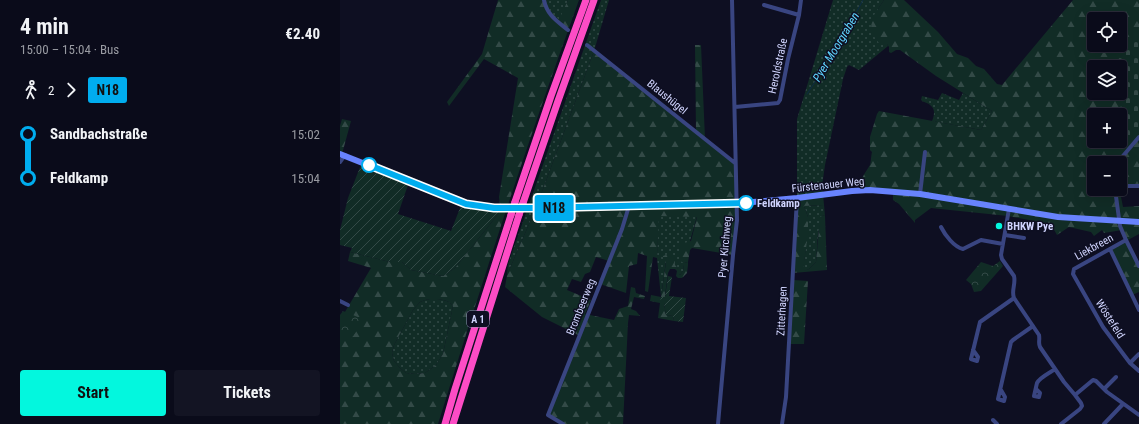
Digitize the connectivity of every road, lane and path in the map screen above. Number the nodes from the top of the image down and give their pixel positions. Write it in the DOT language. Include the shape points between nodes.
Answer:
graph roads {
  1 [pos="544,0"];
  2 [pos="586,0"];
  3 [pos="594,0"];
  4 [pos="732,0"];
  5 [pos="800,0"];
  6 [pos="764,5"];
  7 [pos="799,15"];
  8 [pos="568,30"];
  9 [pos="587,44"];
  10 [pos="735,107"];
  11 [pos="1139,137"];
  12 [pos="925,152"];
  13 [pos="342,154"];
  14 [pos="1123,156"];
  15 [pos="340,162"];
  16 [pos="735,163"];
  17 [pos="1127,186"];
  18 [pos="1139,186"];
  19 [pos="920,194"];
  20 [pos="1116,196"];
  21 [pos="797,198"];
  22 [pos="519,203"];
  23 [pos="737,204"];
  24 [pos="629,206"];
  25 [pos="1009,209"];
  26 [pos="1119,221"];
  27 [pos="1139,222"];
  28 [pos="941,227"];
  29 [pos="1005,235"];
  30 [pos="1024,238"];
  31 [pos="1126,240"];
  32 [pos="1003,244"];
  33 [pos="1110,249"];
  34 [pos="1139,266"];
  35 [pos="1072,271"];
  36 [pos="1014,298"];
  37 [pos="340,301"];
  38 [pos="348,304"];
  39 [pos="1139,310"];
  40 [pos="1032,326"];
  41 [pos="973,350"];
  42 [pos="1139,354"];
  43 [pos="1130,363"];
  44 [pos="1055,369"];
  45 [pos="1139,372"];
  46 [pos="1116,377"];
  47 [pos="1036,389"];
  48 [pos="1104,389"];
  49 [pos="1001,390"];
  50 [pos="1075,395"];
  51 [pos="1123,404"];
  52 [pos="1139,415"];
  53 [pos="993,420"];
  54 [pos="445,424"];
  55 [pos="453,424"];
  56 [pos="563,424"];
  57 [pos="718,424"];
  58 [pos="782,424"];
  59 [pos="997,424"];
  60 [pos="1061,424"];
  61 [pos="1104,424"];
  1 -- 8 [label="street" via="550,14"];
  2 -- 22 [label="highway, A 1" via="551,96"];
  3 -- 22 [label="highway, A 1"];
  4 -- 10 [label="street, Pyer Kirchweg"];
  5 -- 7 [label="street, Heroldstraße"];
  6 -- 7 [label="street"];
  7 -- 10 [label="street, Heroldstraße" via="778,103"];
  9 -- 16 [label="street, Blaushügel"];
  10 -- 16 [label="street, Pyer Kirchweg"];
  11 -- 14 [label="street"];
  12 -- 19 [label="street"];
  13 -- 15 [label="street"];
  13 -- 24 [label="street, Fürstenauer Weg" via="466,204 494,208"];
  16 -- 23 [label="street, Pyer Kirchweg"];
  17 -- 18 [label="street"];
  19 -- 21 [label="street, Fürstenauer Weg" via="860,190"];
  19 -- 25 [label="street, Fürstenauer Weg"];
  20 -- 26 [label="street"];
  21 -- 23 [label="street, Fürstenauer Weg"];
  21 -- 58 [label="street, Zitterhagen" via="786,397"];
  22 -- 54 [label="highway, A 1, bridge" via="511,214"];
  22 -- 55 [label="highway, A 1, bridge" via="519,215"];
  23 -- 24 [label="street, Fürstenauer Weg"];
  23 -- 57 [label="street, Pyer Kirchweg"];
  24 -- 56 [label="street, Brombeerweg" via="548,414"];
  25 -- 26 [label="street, Fürstenauer Weg" via="1064,218"];
  25 -- 29 [label="street"];
  26 -- 27 [label="street, Fürstenauer Weg"];
  26 -- 31 [label="street"];
  28 -- 32 [label="street" via="944,234 959,248 963,249 981,240"];
  29 -- 30 [label="street"];
  29 -- 32 [label="street"];
  31 -- 33 [label="street, Liekbreen"];
  31 -- 34 [label="street"];
  32 -- 36 [label="street" via="1002,259 1015,280 1012,294"];
  33 -- 35 [label="street, Liekbreen"];
  33 -- 39 [label="street"];
  35 -- 43 [label="street, Wöstefeld" via="1103,327"];
  36 -- 40 [label="street"];
  36 -- 41 [label="street" via="980,322"];
  37 -- 38 [label="street"];
  40 -- 44 [label="street" via="1039,335 1040,347"];
  40 -- 49 [label="street" via="1012,342"];
  42 -- 43 [label="street"];
  43 -- 45 [label="street, Wöstefeld"];
  44 -- 47 [label="street" via="1041,379"];
  44 -- 50 [label="street"];
  46 -- 48 [label="street"];
  48 -- 50 [label="street" via="1093,380"];
  48 -- 51 [label="street"];
  50 -- 60 [label="street" via="1082,406"];
  51 -- 52 [label="street"];
  51 -- 61 [label="street"];
  53 -- 59 [label="street"];
}
